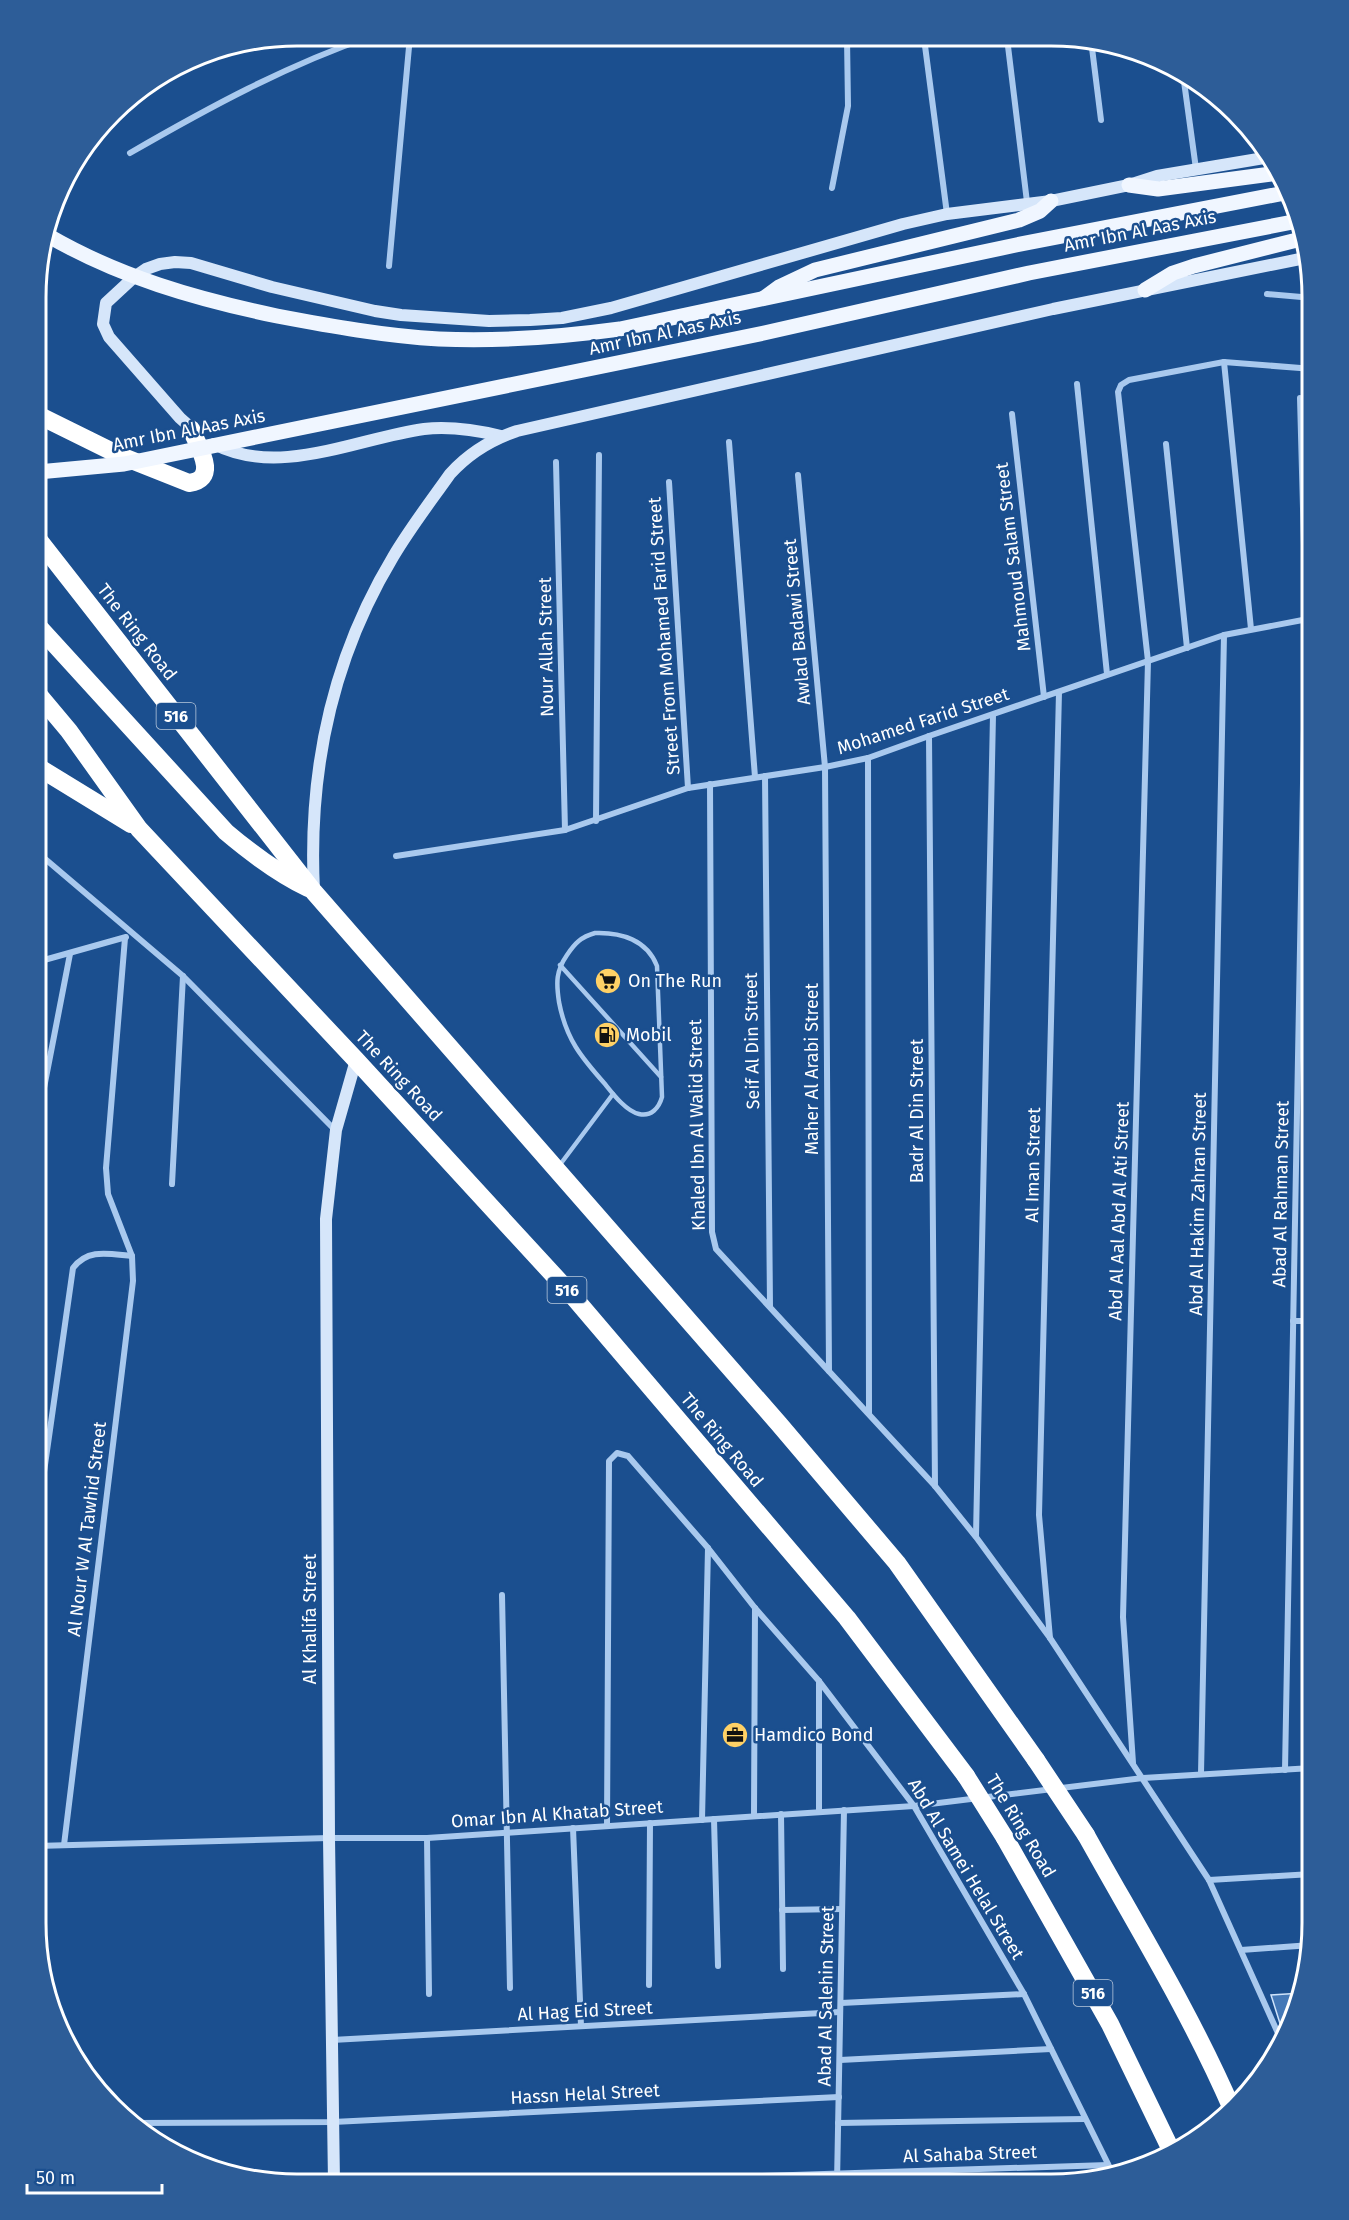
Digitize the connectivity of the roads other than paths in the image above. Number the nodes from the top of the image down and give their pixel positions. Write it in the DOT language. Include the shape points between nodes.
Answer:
graph roads {
  1 [pos="343,46"];
  2 [pos="409,46"];
  3 [pos="847,46"];
  4 [pos="925,46"];
  5 [pos="1008,46"];
  6 [pos="1091,50"];
  7 [pos="1184,85"];
  8 [pos="1101,120"];
  9 [pos="130,153"];
  10 [pos="1260,159"];
  11 [pos="1196,169"];
  12 [pos="1270,173"];
  13 [pos="1129,185"];
  14 [pos="832,188"];
  15 [pos="1280,194"];
  16 [pos="1051,201"];
  17 [pos="1027,202"];
  18 [pos="947,214"];
  19 [pos="1291,222"];
  20 [pos="54,239"];
  21 [pos="1296,240"];
  22 [pos="1299,259"];
  23 [pos="389,266"];
  24 [pos="1145,290"];
  25 [pos="1267,294"];
  26 [pos="1302,297"];
  27 [pos="764,298"];
  28 [pos="1224,362"];
  29 [pos="1302,368"];
  30 [pos="1077,384"];
  31 [pos="1299,398"];
  32 [pos="1012,414"];
  33 [pos="46,419"];
  34 [pos="191,429"];
  35 [pos="501,436"];
  36 [pos="729,442"];
  37 [pos="1166,444"];
  38 [pos="599,455"];
  39 [pos="1302,458"];
  40 [pos="556,462"];
  41 [pos="46,471"];
  42 [pos="798,475"];
  43 [pos="669,482"];
  44 [pos="46,549"];
  45 [pos="1302,620"];
  46 [pos="1251,629"];
  47 [pos="46,635"];
  48 [pos="1224,635"];
  49 [pos="1187,648"];
  50 [pos="1149,661"];
  51 [pos="1107,675"];
  52 [pos="1059,692"];
  53 [pos="1044,697"];
  54 [pos="46,704"];
  55 [pos="993,715"];
  56 [pos="929,736"];
  57 [pos="868,759"];
  58 [pos="825,767"];
  59 [pos="46,772"];
  60 [pos="765,776"];
  61 [pos="755,777"];
  62 [pos="710,784"];
  63 [pos="688,788"];
  64 [pos="596,821"];
  65 [pos="139,829"];
  66 [pos="565,830"];
  67 [pos="396,856"];
  68 [pos="46,860"];
  69 [pos="314,892"];
  70 [pos="133,934"];
  71 [pos="125,938"];
  72 [pos="1302,949"];
  73 [pos="70,954"];
  74 [pos="46,960"];
  75 [pos="560,965"];
  76 [pos="183,976"];
  77 [pos="356,1060"];
  78 [pos="661,1077"];
  79 [pos="46,1078"];
  80 [pos="613,1094"];
  81 [pos="336,1130"];
  82 [pos="557,1168"];
  83 [pos="172,1184"];
  84 [pos="132,1256"];
  85 [pos="770,1306"];
  86 [pos="1293,1321"];
  87 [pos="1302,1321"];
  88 [pos="829,1371"];
  89 [pos="869,1413"];
  90 [pos="46,1458"];
  91 [pos="935,1486"];
  92 [pos="976,1537"];
  93 [pos="708,1548"];
  94 [pos="502,1595"];
  95 [pos="755,1608"];
  96 [pos="1050,1638"];
  97 [pos="819,1682"];
  98 [pos="1133,1763"];
  99 [pos="1302,1769"];
  100 [pos="1285,1770"];
  101 [pos="1201,1774"];
  102 [pos="1143,1778"];
  103 [pos="914,1806"];
  104 [pos="844,1810"];
  105 [pos="819,1812"];
  106 [pos="781,1814"];
  107 [pos="754,1816"];
  108 [pos="714,1819"];
  109 [pos="702,1820"];
  110 [pos="650,1823"];
  111 [pos="607,1826"];
  112 [pos="573,1828"];
  113 [pos="507,1833"];
  114 [pos="329,1838"];
  115 [pos="427,1838"];
  116 [pos="64,1845"];
  117 [pos="46,1846"];
  118 [pos="1302,1875"];
  119 [pos="1209,1880"];
  120 [pos="843,1909"];
  121 [pos="783,1910"];
  122 [pos="1301,1946"];
  123 [pos="1241,1950"];
  124 [pos="718,1966"];
  125 [pos="783,1968"];
  126 [pos="649,1985"];
  127 [pos="510,1988"];
  128 [pos="429,1994"];
  129 [pos="1024,1994"];
  130 [pos="841,2003"];
  131 [pos="840,2012"];
  132 [pos="581,2026"];
  133 [pos="1277,2032"];
  134 [pos="332,2040"];
  135 [pos="1051,2049"];
  136 [pos="840,2060"];
  137 [pos="839,2097"];
  138 [pos="1228,2101"];
  139 [pos="1085,2119"];
  140 [pos="333,2122"];
  141 [pos="146,2123"];
  142 [pos="838,2123"];
  143 [pos="1168,2145"];
  144 [pos="1109,2167"];
  145 [pos="1099,2169"];
  146 [pos="838,2173"];
  147 [pos="334,2174"];
  148 [pos="809,2174"];
  1 -- 9 [label="street" via="206,109"];
  2 -- 23 [label="street"];
  3 -- 14 [label="street" via="848,106"];
  4 -- 18 [label="street"];
  5 -- 17 [label="street"];
  6 -- 8 [label="street"];
  7 -- 11 [label="street"];
  10 -- 11 [label="street"];
  11 -- 13 [label="street"];
  12 -- 13 [label="main road" via="1158,189"];
  13 -- 16 [label="street"];
  15 -- 27 [label="main road, Amr Ibn Al Aas Axis, bridge"];
  16 -- 17 [label="street"];
  16 -- 27 [label="main road" via="1019,220 815,270 786,282"];
  17 -- 18 [label="street"];
  18 -- 34 [label="street" via="611,308 551,318 489,321 375,311 191,263 160,264 133,278 106,303 103,324 109,337"];
  19 -- 41 [label="main road, Amr Ibn Al Aas Axis, bridge" via="1029,273 764,333 123,464"];
  20 -- 27 [label="main road, Amr Ibn Al Aas Axis, bridge" via="101,264 178,292 284,317 398,335 484,340 565,337"];
  21 -- 24 [label="main road" via="1194,266"];
  22 -- 24 [label="street"];
  24 -- 35 [label="street"];
  25 -- 26 [label="street"];
  28 -- 29 [label="street"];
  28 -- 46 [label="street"];
  28 -- 50 [label="street, Abd Al Aal Abd Al Ati Street" via="1129,380 1118,392"];
  30 -- 51 [label="street"];
  31 -- 39 [label="street, Abad Al Rahman Street"];
  32 -- 53 [label="street, Mahmoud Salam Street"];
  33 -- 34 [label="highway" via="121,456 189,483 197,482 206,470"];
  34 -- 35 [label="street" via="218,446 263,458 294,456 425,429 476,430"];
  35 -- 69 [label="street" via="473,452 450,474 393,556 353,637 331,701 316,777"];
  36 -- 61 [label="street"];
  37 -- 49 [label="street"];
  38 -- 64 [label="street"];
  40 -- 66 [label="street, Nour Allah Street"];
  42 -- 58 [label="street, Awlad Badawi Street"];
  43 -- 63 [label="street, Street From Mohamed Farid Street"];
  44 -- 69 [label="highway, The Ring Road / 516"];
  45 -- 46 [label="street, Mohamed Farid Street"];
  46 -- 48 [label="street, Mohamed Farid Street"];
  47 -- 69 [label="highway, The Ring Road / 516" via="226,832 282,875"];
  48 -- 49 [label="street, Mohamed Farid Street"];
  48 -- 101 [label="street, Abd Al Hakim Zahran Street"];
  49 -- 50 [label="street, Mohamed Farid Street"];
  50 -- 51 [label="street, Mohamed Farid Street"];
  50 -- 98 [label="street, Abd Al Aal Abd Al Ati Street" via="1123,1617"];
  51 -- 52 [label="street, Mohamed Farid Street"];
  52 -- 53 [label="street, Mohamed Farid Street"];
  52 -- 96 [label="street, Al Iman Street" via="1039,1515"];
  53 -- 55 [label="street, Mohamed Farid Street"];
  54 -- 65 [label="highway, The Ring Road / 516"];
  55 -- 56 [label="street, Mohamed Farid Street"];
  55 -- 92 [label="street"];
  56 -- 57 [label="street, Mohamed Farid Street"];
  56 -- 91 [label="street, Badr Al Din Street"];
  57 -- 58 [label="street, Mohamed Farid Street"];
  57 -- 89 [label="street"];
  58 -- 60 [label="street, Mohamed Farid Street"];
  58 -- 88 [label="street, Maher Al Arabi Street"];
  59 -- 65 [label="highway, The Ring Road / 516"];
  60 -- 61 [label="street, Mohamed Farid Street"];
  60 -- 85 [label="street, Seif Al Din Street"];
  61 -- 62 [label="street, Mohamed Farid Street"];
  62 -- 63 [label="street, Mohamed Farid Street"];
  62 -- 85 [label="street, Khaled Ibn Al Walid Street" via="712,1232 716,1249"];
  63 -- 64 [label="street, Mohamed Farid Street"];
  64 -- 66 [label="street, Mohamed Farid Street"];
  65 -- 77 [label="highway, The Ring Road / 516"];
  66 -- 67 [label="street, Mohamed Farid Street"];
  68 -- 70 [label="street"];
  69 -- 82 [label="highway, The Ring Road / 516"];
  70 -- 71 [label="street"];
  70 -- 76 [label="street"];
  71 -- 73 [label="street"];
  71 -- 84 [label="street, Al Nour W Al Tawhid Street" via="106,1168 108,1194"];
  72 -- 86 [label="street, Abad Al Rahman Street"];
  73 -- 74 [label="street"];
  73 -- 79 [label="street"];
  75 -- 78 [label="lane"];
  75 -- 78 [label="lane" via="577,941 595,933 627,937 643,944 659,975"];
  75 -- 80 [label="lane" via="556,978 568,1036"];
  76 -- 81 [label="street"];
  76 -- 83 [label="street"];
  77 -- 81 [label="street, Al Khalifa Street"];
  77 -- 143 [label="highway, The Ring Road / 516, bridge" via="571,1294 847,1618 966,1776 1104,2014"];
  78 -- 80 [label="lane" via="659,1105 646,1114 630,1110"];
  80 -- 82 [label="lane"];
  81 -- 114 [label="street, Al Khalifa Street" via="326,1219"];
  82 -- 138 [label="highway, The Ring Road / 516, bridge" via="897,1563 1086,1835 1173,1991"];
  84 -- 90 [label="street" via="90,1254 73,1268"];
  84 -- 116 [label="street, Al Nour W Al Tawhid Street" via="132,1293"];
  85 -- 88 [label="street"];
  86 -- 87 [label="street"];
  86 -- 100 [label="street, Abad Al Rahman Street"];
  88 -- 89 [label="street"];
  89 -- 91 [label="street"];
  91 -- 92 [label="street"];
  92 -- 96 [label="street"];
  93 -- 95 [label="street, Abd Al Samei Helal Street"];
  93 -- 109 [label="street"];
  93 -- 111 [label="street, Abd Al Samei Helal Street" via="628,1456 617,1453 609,1461"];
  94 -- 113 [label="street"];
  95 -- 97 [label="street, Abd Al Samei Helal Street"];
  95 -- 107 [label="street"];
  96 -- 98 [label="street"];
  97 -- 103 [label="street, Abd Al Samei Helal Street"];
  97 -- 105 [label="street"];
  98 -- 102 [label="street"];
  99 -- 100 [label="street, Omar Ibn Al Khatab Street"];
  100 -- 101 [label="street, Omar Ibn Al Khatab Street"];
  101 -- 102 [label="street, Omar Ibn Al Khatab Street"];
  102 -- 103 [label="street, Omar Ibn Al Khatab Street"];
  102 -- 119 [label="street"];
  103 -- 104 [label="street, Omar Ibn Al Khatab Street"];
  103 -- 129 [label="street, Abd Al Samei Helal Street"];
  104 -- 105 [label="street, Omar Ibn Al Khatab Street"];
  104 -- 120 [label="street, Abad Al Salehin Street"];
  105 -- 106 [label="street, Omar Ibn Al Khatab Street"];
  106 -- 107 [label="street, Omar Ibn Al Khatab Street"];
  106 -- 121 [label="street"];
  107 -- 108 [label="street, Omar Ibn Al Khatab Street"];
  108 -- 109 [label="street, Omar Ibn Al Khatab Street"];
  108 -- 124 [label="street"];
  109 -- 110 [label="street, Omar Ibn Al Khatab Street"];
  110 -- 111 [label="street, Omar Ibn Al Khatab Street"];
  110 -- 126 [label="street"];
  111 -- 112 [label="street, Omar Ibn Al Khatab Street"];
  112 -- 113 [label="street, Omar Ibn Al Khatab Street"];
  112 -- 132 [label="street"];
  113 -- 115 [label="street, Omar Ibn Al Khatab Street"];
  113 -- 127 [label="street"];
  114 -- 115 [label="street, Omar Ibn Al Khatab Street"];
  114 -- 116 [label="street, Omar Ibn Al Khatab Street"];
  114 -- 134 [label="street, Al Khalifa Street"];
  115 -- 128 [label="street"];
  116 -- 117 [label="street, Omar Ibn Al Khatab Street"];
  118 -- 119 [label="street"];
  119 -- 123 [label="street"];
  120 -- 121 [label="street"];
  120 -- 130 [label="street, Abad Al Salehin Street"];
  121 -- 125 [label="street"];
  122 -- 123 [label="street"];
  123 -- 133 [label="street"];
  129 -- 130 [label="street"];
  129 -- 135 [label="street, Abd Al Samei Helal Street"];
  130 -- 131 [label="street, Abad Al Salehin Street"];
  131 -- 132 [label="street, Al Hag Eid Street"];
  131 -- 136 [label="street, Abad Al Salehin Street"];
  132 -- 134 [label="street, Al Hag Eid Street"];
  134 -- 140 [label="street, Al Khalifa Street"];
  135 -- 136 [label="street"];
  135 -- 139 [label="street, Abd Al Samei Helal Street"];
  136 -- 137 [label="street, Abad Al Salehin Street"];
  137 -- 140 [label="street, Hassn Helal Street"];
  137 -- 142 [label="street, Abad Al Salehin Street"];
  139 -- 142 [label="street"];
  139 -- 144 [label="street, Abd Al Samei Helal Street"];
  140 -- 141 [label="street, Hassn Helal Street"];
  140 -- 147 [label="street, Al Khalifa Street"];
  142 -- 146 [label="street, Abad Al Salehin Street"];
  145 -- 146 [label="street, Al Sahaba Street"];
  146 -- 148 [label="street, Al Sahaba Street"];
}
